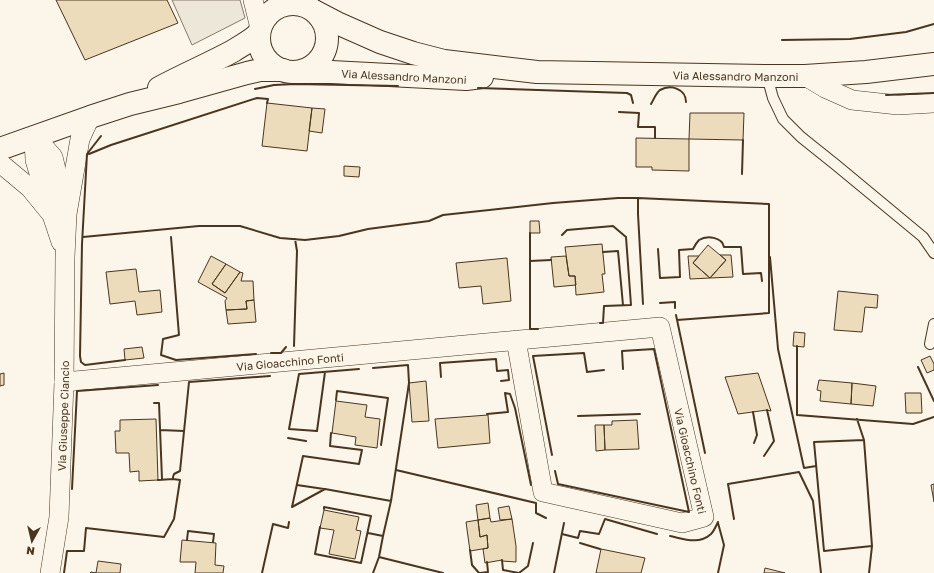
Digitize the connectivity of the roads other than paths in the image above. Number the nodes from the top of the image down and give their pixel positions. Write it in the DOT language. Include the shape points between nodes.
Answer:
graph roads {
  1 [pos="253,0"];
  2 [pos="308,6"];
  3 [pos="259,30"];
  4 [pos="934,64"];
  5 [pos="288,71"];
  6 [pos="537,72"];
  7 [pos="766,76"];
  8 [pos="805,76"];
  9 [pos="934,103"];
  10 [pos="130,104"];
  11 [pos="90,117"];
  12 [pos="34,137"];
  13 [pos="0,149"];
  14 [pos="0,163"];
  15 [pos="59,215"];
  16 [pos="934,253"];
  17 [pos="934,324"];
  18 [pos="516,340"];
  19 [pos="930,344"];
  20 [pos="64,382"];
  21 [pos="50,573"];
  1 -- 3 [label="street"];
  2 -- 3 [label="main road" via="279,6 264,19"];
  2 -- 5 [label="main road" via="322,20 327,42 323,54 316,63 306,69"];
  2 -- 6 [label="main road, Via Alessandro Manzoni" via="336,23 413,53 444,61"];
  3 -- 5 [label="main road" via="259,45 264,56 272,65"];
  3 -- 10 [label="main road, Via Alessandro Manzoni" via="252,40"];
  4 -- 8 [label="main road, Via Alessandro Manzoni"];
  5 -- 6 [label="main road, Via Alessandro Manzoni" via="466,79"];
  5 -- 10 [label="main road, Via Alessandro Manzoni" via="260,70"];
  6 -- 7 [label="main road, Via Alessandro Manzoni"];
  7 -- 8 [label="main road, Via Alessandro Manzoni"];
  7 -- 16 [label="lane" via="783,119 801,137 923,237"];
  8 -- 9 [label="street" via="852,100 898,105"];
  10 -- 11 [label="main road, Via Alessandro Manzoni"];
  11 -- 12 [label="main road, Via Alessandro Manzoni"];
  11 -- 15 [label="street, Via Giuseppe Ciancio" via="80,139"];
  12 -- 13 [label="main road, Via Alessandro Manzoni"];
  12 -- 15 [label="street, Via Giuseppe Ciancio" via="53,157"];
  14 -- 15 [label="street, Via Giuseppe Ciancio"];
  15 -- 20 [label="street, Via Giuseppe Ciancio" via="65,257"];
  17 -- 19 [label="lane"];
  18 -- 18 [label="street, Via Gioacchino Fonti" via="660,327 704,517 682,524 543,492"];
  18 -- 20 [label="street, Via Gioacchino Fonti"];
  20 -- 21 [label="street, Via Giuseppe Ciancio" via="59,517"];
}
